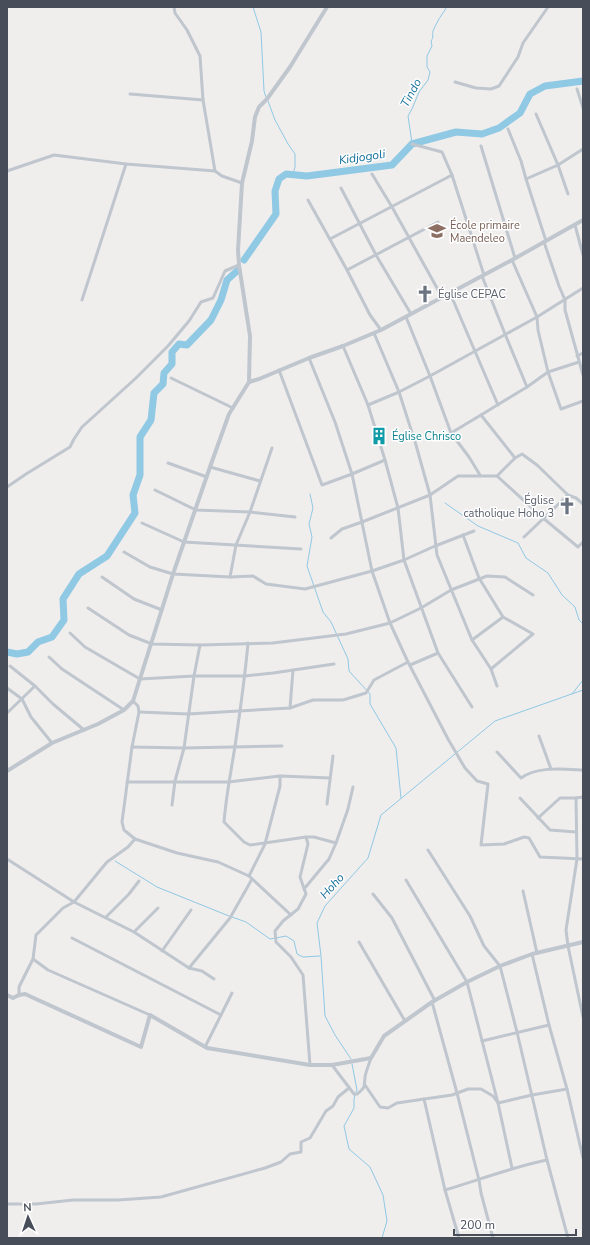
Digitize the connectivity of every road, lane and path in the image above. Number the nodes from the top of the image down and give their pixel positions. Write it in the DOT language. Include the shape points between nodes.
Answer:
graph roads {
  1 [pos="174,7"];
  2 [pos="327,7"];
  3 [pos="548,7"];
  4 [pos="455,82"];
  5 [pos="577,89"];
  6 [pos="130,94"];
  7 [pos="203,100"];
  8 [pos="583,108"];
  9 [pos="536,114"];
  10 [pos="508,129"];
  11 [pos="412,144"];
  12 [pos="481,146"];
  13 [pos="583,149"];
  14 [pos="126,164"];
  15 [pos="558,165"];
  16 [pos="7,171"];
  17 [pos="214,171"];
  18 [pos="372,174"];
  19 [pos="452,175"];
  20 [pos="526,179"];
  21 [pos="242,183"];
  22 [pos="341,188"];
  23 [pos="568,194"];
  24 [pos="308,200"];
  25 [pos="392,207"];
  26 [pos="583,220"];
  27 [pos="438,222"];
  28 [pos="359,224"];
  29 [pos="575,225"];
  30 [pos="410,238"];
  31 [pos="330,239"];
  32 [pos="545,242"];
  33 [pos="376,255"];
  34 [pos="583,255"];
  35 [pos="514,259"];
  36 [pos="238,265"];
  37 [pos="347,270"];
  38 [pos="483,275"];
  39 [pos="583,288"];
  40 [pos="450,293"];
  41 [pos="442,297"];
  42 [pos="82,300"];
  43 [pos="565,300"];
  44 [pos="411,314"];
  45 [pos="406,317"];
  46 [pos="537,317"];
  47 [pos="380,330"];
  48 [pos="374,333"];
  49 [pos="505,334"];
  50 [pos="343,346"];
  51 [pos="475,350"];
  52 [pos="583,353"];
  53 [pos="577,356"];
  54 [pos="309,358"];
  55 [pos="579,362"];
  56 [pos="278,370"];
  57 [pos="548,372"];
  58 [pos="583,375"];
  59 [pos="430,376"];
  60 [pos="171,378"];
  61 [pos="249,382"];
  62 [pos="527,387"];
  63 [pos="399,392"];
  64 [pos="583,401"];
  65 [pos="498,405"];
  66 [pos="368,406"];
  67 [pos="233,408"];
  68 [pos="481,416"];
  69 [pos="451,433"];
  70 [pos="272,448"];
  71 [pos="515,458"];
  72 [pos="385,460"];
  73 [pos="168,463"];
  74 [pos="210,467"];
  75 [pos="352,474"];
  76 [pos="480,475"];
  77 [pos="497,476"];
  78 [pos="207,477"];
  79 [pos="260,482"];
  80 [pos="7,487"];
  81 [pos="155,490"];
  82 [pos="568,494"];
  83 [pos="430,495"];
  84 [pos="583,504"];
  85 [pos="398,508"];
  86 [pos="196,510"];
  87 [pos="250,512"];
  88 [pos="295,517"];
  89 [pos="543,518"];
  90 [pos="362,522"];
  91 [pos="142,523"];
  92 [pos="474,531"];
  93 [pos="463,535"];
  94 [pos="524,537"];
  95 [pos="331,538"];
  96 [pos="184,542"];
  97 [pos="583,542"];
  98 [pos="236,545"];
  99 [pos="435,546"];
  100 [pos="301,549"];
  101 [pos="124,552"];
  102 [pos="404,560"];
  103 [pos="372,571"];
  104 [pos="173,574"];
  105 [pos="102,577"];
  106 [pos="230,577"];
  107 [pos="479,578"];
  108 [pos="451,590"];
  109 [pos="533,594"];
  110 [pos="88,608"];
  111 [pos="421,608"];
  112 [pos="162,610"];
  113 [pos="503,617"];
  114 [pos="390,623"];
  115 [pos="70,633"];
  116 [pos="472,640"];
  117 [pos="248,643"];
  118 [pos="152,644"];
  119 [pos="200,645"];
  120 [pos="438,653"];
  121 [pos="48,657"];
  122 [pos="334,664"];
  123 [pos="409,664"];
  124 [pos="10,666"];
  125 [pos="293,670"];
  126 [pos="491,670"];
  127 [pos="194,676"];
  128 [pos="245,676"];
  129 [pos="140,679"];
  130 [pos="35,686"];
  131 [pos="497,686"];
  132 [pos="7,688"];
  133 [pos="22,699"];
  134 [pos="133,701"];
  135 [pos="472,707"];
  136 [pos="290,708"];
  137 [pos="124,710"];
  138 [pos="240,711"];
  139 [pos="7,712"];
  140 [pos="139,712"];
  141 [pos="188,714"];
  142 [pos="84,730"];
  143 [pos="539,736"];
  144 [pos="52,743"];
  145 [pos="235,746"];
  146 [pos="282,746"];
  147 [pos="132,747"];
  148 [pos="184,748"];
  149 [pos="497,752"];
  150 [pos="333,756"];
  151 [pos="8,769"];
  152 [pos="551,770"];
  153 [pos="583,770"];
  154 [pos="280,776"];
  155 [pos="330,778"];
  156 [pos="175,781"];
  157 [pos="127,782"];
  158 [pos="228,782"];
  159 [pos="353,787"];
  160 [pos="583,797"];
  161 [pos="520,798"];
  162 [pos="576,798"];
  163 [pos="327,804"];
  164 [pos="172,805"];
  165 [pos="538,818"];
  166 [pos="576,832"];
  167 [pos="306,838"];
  168 [pos="135,839"];
  169 [pos="336,843"];
  170 [pos="265,844"];
  171 [pos="428,850"];
  172 [pos="7,859"];
  173 [pos="577,859"];
  174 [pos="583,859"];
  175 [pos="251,878"];
  176 [pos="406,880"];
  177 [pos="139,881"];
  178 [pos="304,889"];
  179 [pos="523,891"];
  180 [pos="373,894"];
  181 [pos="74,902"];
  182 [pos="158,908"];
  183 [pos="191,910"];
  184 [pos="291,915"];
  185 [pos="106,917"];
  186 [pos="134,932"];
  187 [pos="72,938"];
  188 [pos="359,942"];
  189 [pos="583,942"];
  190 [pos="568,946"];
  191 [pos="162,951"];
  192 [pos="534,954"];
  193 [pos="33,959"];
  194 [pos="500,966"];
  195 [pos="189,968"];
  196 [pos="214,979"];
  197 [pos="467,982"];
  198 [pos="232,993"];
  199 [pos="7,995"];
  200 [pos="20,995"];
  201 [pos="434,1002"];
  202 [pos="150,1015"];
  203 [pos="221,1016"];
  204 [pos="583,1018"];
  205 [pos="405,1021"];
  206 [pos="549,1025"];
  207 [pos="517,1032"];
  208 [pos="482,1041"];
  209 [pos="205,1047"];
  210 [pos="371,1058"];
  211 [pos="310,1065"];
  212 [pos="332,1065"];
  213 [pos="365,1085"];
  214 [pos="349,1088"];
  215 [pos="567,1089"];
  216 [pos="457,1093"];
  217 [pos="532,1095"];
  218 [pos="424,1099"];
  219 [pos="498,1103"];
  220 [pos="583,1158"];
  221 [pos="547,1160"];
  222 [pos="512,1168"];
  223 [pos="479,1180"];
  224 [pos="445,1190"];
  225 [pos="7,1204"];
  226 [pos="459,1238"];
  227 [pos="493,1238"];
  228 [pos="568,1238"];
  1 -- 7 [label="street" via="200,56"];
  2 -- 21 [label="street" via="290,67 259,108"];
  3 -- 4 [label="street" via="523,42 518,57 499,86 491,90"];
  5 -- 8 [label="street"];
  6 -- 7 [label="street"];
  7 -- 17 [label="street"];
  9 -- 15 [label="street"];
  10 -- 20 [label="street"];
  11 -- 19 [label="street" via="442,152"];
  12 -- 35 [label="street"];
  13 -- 15 [label="street"];
  14 -- 16 [label="street" via="54,155"];
  14 -- 17 [label="street"];
  14 -- 42 [label="street"];
  15 -- 20 [label="street"];
  15 -- 23 [label="street"];
  17 -- 21 [label="street"];
  18 -- 25 [label="street"];
  19 -- 25 [label="street"];
  19 -- 38 [label="street"];
  20 -- 32 [label="street"];
  21 -- 36 [label="street"];
  22 -- 28 [label="street"];
  24 -- 31 [label="street"];
  25 -- 28 [label="street"];
  25 -- 30 [label="street"];
  26 -- 29 [label="street"];
  27 -- 30 [label="street"];
  28 -- 31 [label="street"];
  28 -- 33 [label="street"];
  29 -- 32 [label="street"];
  29 -- 34 [label="street"];
  30 -- 33 [label="street"];
  30 -- 41 [label="street"];
  31 -- 37 [label="street"];
  32 -- 35 [label="street"];
  32 -- 43 [label="street"];
  33 -- 37 [label="street"];
  33 -- 44 [label="street"];
  35 -- 38 [label="street"];
  35 -- 46 [label="street"];
  36 -- 61 [label="street" via="250,336"];
  36 -- 80 [label="street" via="225,271 213,298 201,302 168,346 82,427 70,447"];
  37 -- 47 [label="street"];
  38 -- 40 [label="street"];
  38 -- 49 [label="street"];
  39 -- 43 [label="street"];
  40 -- 41 [label="street"];
  40 -- 51 [label="street"];
  41 -- 44 [label="street"];
  43 -- 46 [label="street"];
  43 -- 53 [label="street" via="565,310"];
  44 -- 45 [label="street"];
  45 -- 47 [label="street"];
  45 -- 59 [label="street"];
  46 -- 49 [label="street"];
  46 -- 57 [label="street"];
  47 -- 48 [label="street"];
  48 -- 50 [label="street"];
  48 -- 63 [label="street"];
  49 -- 51 [label="street"];
  49 -- 62 [label="street"];
  50 -- 54 [label="street"];
  50 -- 66 [label="street"];
  51 -- 59 [label="street"];
  51 -- 65 [label="street"];
  52 -- 53 [label="street"];
  53 -- 55 [label="street"];
  54 -- 56 [label="street"];
  54 -- 75 [label="street" via="336,422"];
  55 -- 57 [label="street"];
  55 -- 58 [label="street"];
  56 -- 61 [label="street"];
  56 -- 75 [label="street" via="322,485"];
  57 -- 62 [label="street"];
  57 -- 64 [label="street" via="561,408"];
  59 -- 63 [label="street"];
  59 -- 69 [label="street"];
  60 -- 67 [label="street"];
  61 -- 67 [label="street"];
  62 -- 65 [label="street"];
  63 -- 66 [label="street"];
  63 -- 83 [label="street"];
  65 -- 68 [label="street"];
  66 -- 72 [label="street"];
  67 -- 74 [label="street"];
  68 -- 69 [label="street"];
  68 -- 71 [label="street"];
  69 -- 76 [label="street"];
  70 -- 79 [label="street"];
  71 -- 77 [label="street"];
  71 -- 82 [label="street" via="522,454"];
  72 -- 75 [label="street"];
  72 -- 85 [label="street"];
  73 -- 78 [label="street"];
  74 -- 78 [label="street"];
  74 -- 79 [label="street"];
  75 -- 90 [label="street"];
  76 -- 77 [label="street"];
  76 -- 83 [label="street" via="458,476"];
  77 -- 89 [label="street"];
  78 -- 86 [label="street"];
  79 -- 87 [label="street"];
  81 -- 86 [label="street"];
  82 -- 84 [label="street"];
  82 -- 89 [label="street"];
  83 -- 85 [label="street"];
  83 -- 99 [label="street"];
  85 -- 90 [label="street"];
  85 -- 102 [label="street"];
  86 -- 87 [label="street"];
  86 -- 96 [label="street"];
  87 -- 88 [label="street"];
  87 -- 98 [label="street"];
  89 -- 94 [label="street"];
  89 -- 97 [label="street" via="578,547"];
  90 -- 95 [label="street" via="342,529"];
  90 -- 103 [label="street"];
  91 -- 96 [label="street"];
  92 -- 93 [label="street"];
  93 -- 99 [label="street"];
  93 -- 107 [label="street"];
  96 -- 98 [label="street"];
  96 -- 104 [label="street"];
  98 -- 100 [label="street"];
  98 -- 106 [label="street"];
  99 -- 102 [label="street"];
  99 -- 108 [label="street" via="436,555"];
  101 -- 104 [label="street" via="150,567"];
  102 -- 103 [label="street"];
  102 -- 111 [label="street"];
  103 -- 106 [label="street" via="305,589 266,584 253,576"];
  103 -- 114 [label="street"];
  104 -- 106 [label="street"];
  104 -- 112 [label="street"];
  105 -- 112 [label="street" via="134,599"];
  107 -- 108 [label="street"];
  107 -- 109 [label="street" via="506,577"];
  107 -- 113 [label="street"];
  108 -- 111 [label="street"];
  108 -- 116 [label="street"];
  110 -- 118 [label="street" via="129,635"];
  111 -- 114 [label="street"];
  111 -- 120 [label="street"];
  112 -- 118 [label="street"];
  113 -- 116 [label="street"];
  113 -- 126 [label="street" via="533,634"];
  114 -- 117 [label="street" via="346,634 273,643"];
  114 -- 123 [label="street"];
  115 -- 129 [label="street" via="85,647"];
  116 -- 126 [label="street"];
  117 -- 119 [label="street"];
  117 -- 128 [label="street"];
  118 -- 119 [label="street"];
  118 -- 129 [label="street"];
  119 -- 127 [label="street"];
  120 -- 123 [label="street"];
  120 -- 135 [label="street"];
  121 -- 137 [label="street"];
  122 -- 125 [label="street"];
  123 -- 136 [label="street" via="374,680 367,692 343,700 313,700"];
  123 -- 173 [label="street" via="465,768 477,781 488,784 481,845 504,844 524,837 529,838 540,857"];
  124 -- 130 [label="street"];
  125 -- 128 [label="street"];
  125 -- 136 [label="street"];
  126 -- 131 [label="street"];
  127 -- 128 [label="street"];
  127 -- 129 [label="street"];
  127 -- 141 [label="street"];
  128 -- 138 [label="street"];
  129 -- 134 [label="street"];
  130 -- 133 [label="street"];
  130 -- 142 [label="street"];
  132 -- 133 [label="street"];
  133 -- 139 [label="street"];
  133 -- 144 [label="street" via="31,717"];
  134 -- 137 [label="street"];
  134 -- 140 [label="street"];
  136 -- 138 [label="street"];
  137 -- 142 [label="street"];
  138 -- 141 [label="street"];
  138 -- 145 [label="street"];
  140 -- 141 [label="street"];
  140 -- 147 [label="street"];
  141 -- 148 [label="street"];
  142 -- 144 [label="street"];
  143 -- 152 [label="street"];
  144 -- 151 [label="street"];
  145 -- 146 [label="street"];
  145 -- 148 [label="street"];
  145 -- 158 [label="street"];
  147 -- 148 [label="street"];
  147 -- 157 [label="street"];
  148 -- 156 [label="street"];
  149 -- 152 [label="street" via="521,778 528,773"];
  150 -- 155 [label="street"];
  152 -- 153 [label="street"];
  154 -- 155 [label="street"];
  154 -- 158 [label="street"];
  154 -- 170 [label="street" via="280,786"];
  155 -- 163 [label="street"];
  156 -- 157 [label="street"];
  156 -- 158 [label="street"];
  156 -- 164 [label="street"];
  157 -- 168 [label="street" via="122,822 124,830"];
  158 -- 170 [label="street" via="224,822 244,842 250,845"];
  159 -- 169 [label="street"];
  160 -- 162 [label="street"];
  161 -- 165 [label="street"];
  162 -- 165 [label="street" via="560,798"];
  162 -- 166 [label="street"];
  165 -- 166 [label="street" via="550,830"];
  166 -- 173 [label="street"];
  167 -- 169 [label="street" via="314,837"];
  167 -- 170 [label="street"];
  167 -- 178 [label="street" via="308,844 300,877"];
  168 -- 175 [label="street" via="178,853 218,862"];
  168 -- 181 [label="street" via="107,862"];
  169 -- 178 [label="street" via="329,859"];
  170 -- 175 [label="street"];
  171 -- 194 [label="street" via="470,916 484,946"];
  172 -- 181 [label="street"];
  173 -- 174 [label="street"];
  173 -- 190 [label="street" via="566,930"];
  175 -- 184 [label="street"];
  175 -- 195 [label="street" via="230,918"];
  176 -- 197 [label="street"];
  177 -- 185 [label="street"];
  178 -- 184 [label="street" via="306,894 298,909"];
  179 -- 192 [label="street"];
  180 -- 201 [label="street" via="392,918"];
  181 -- 185 [label="street"];
  181 -- 193 [label="street" via="63,908 36,935"];
  182 -- 186 [label="street"];
  183 -- 191 [label="street"];
  184 -- 211 [label="street" via="275,931 276,942 291,957 303,975"];
  185 -- 186 [label="street"];
  186 -- 191 [label="street"];
  187 -- 203 [label="street"];
  188 -- 205 [label="street"];
  189 -- 190 [label="street"];
  190 -- 192 [label="street"];
  190 -- 204 [label="street"];
  191 -- 195 [label="street"];
  192 -- 194 [label="street"];
  192 -- 206 [label="street"];
  193 -- 200 [label="street" via="19,987"];
  193 -- 202 [label="street" via="48,970"];
  194 -- 197 [label="street"];
  194 -- 207 [label="street"];
  195 -- 196 [label="street" via="202,971"];
  197 -- 201 [label="street"];
  197 -- 208 [label="street"];
  198 -- 203 [label="street"];
  199 -- 200 [label="street" via="14,998"];
  200 -- 202 [label="street" via="25,994 141,1047"];
  201 -- 205 [label="street"];
  201 -- 216 [label="street"];
  202 -- 209 [label="street"];
  203 -- 209 [label="street"];
  205 -- 210 [label="street" via="384,1036"];
  206 -- 207 [label="street"];
  206 -- 215 [label="street"];
  207 -- 208 [label="street"];
  207 -- 217 [label="street"];
  208 -- 219 [label="street"];
  209 -- 211 [label="street"];
  210 -- 212 [label="street"];
  210 -- 213 [label="street"];
  211 -- 212 [label="street"];
  212 -- 214 [label="street"];
  213 -- 214 [label="street" via="362,1091 356,1094"];
  213 -- 218 [label="street" via="380,1107 388,1108 397,1103"];
  214 -- 225 [label="street" via="326,1111 310,1138 301,1142 301,1152 290,1154 281,1162 265,1168 161,1197"];
  215 -- 217 [label="street"];
  215 -- 220 [label="street"];
  216 -- 218 [label="street"];
  216 -- 219 [label="street" via="468,1088 481,1089 493,1096"];
  216 -- 223 [label="street"];
  217 -- 219 [label="street"];
  217 -- 221 [label="street"];
  218 -- 224 [label="street"];
  219 -- 222 [label="street"];
  221 -- 222 [label="street"];
  221 -- 228 [label="street"];
  222 -- 223 [label="street"];
  223 -- 224 [label="street"];
  223 -- 227 [label="street"];
  224 -- 226 [label="street"];
}
